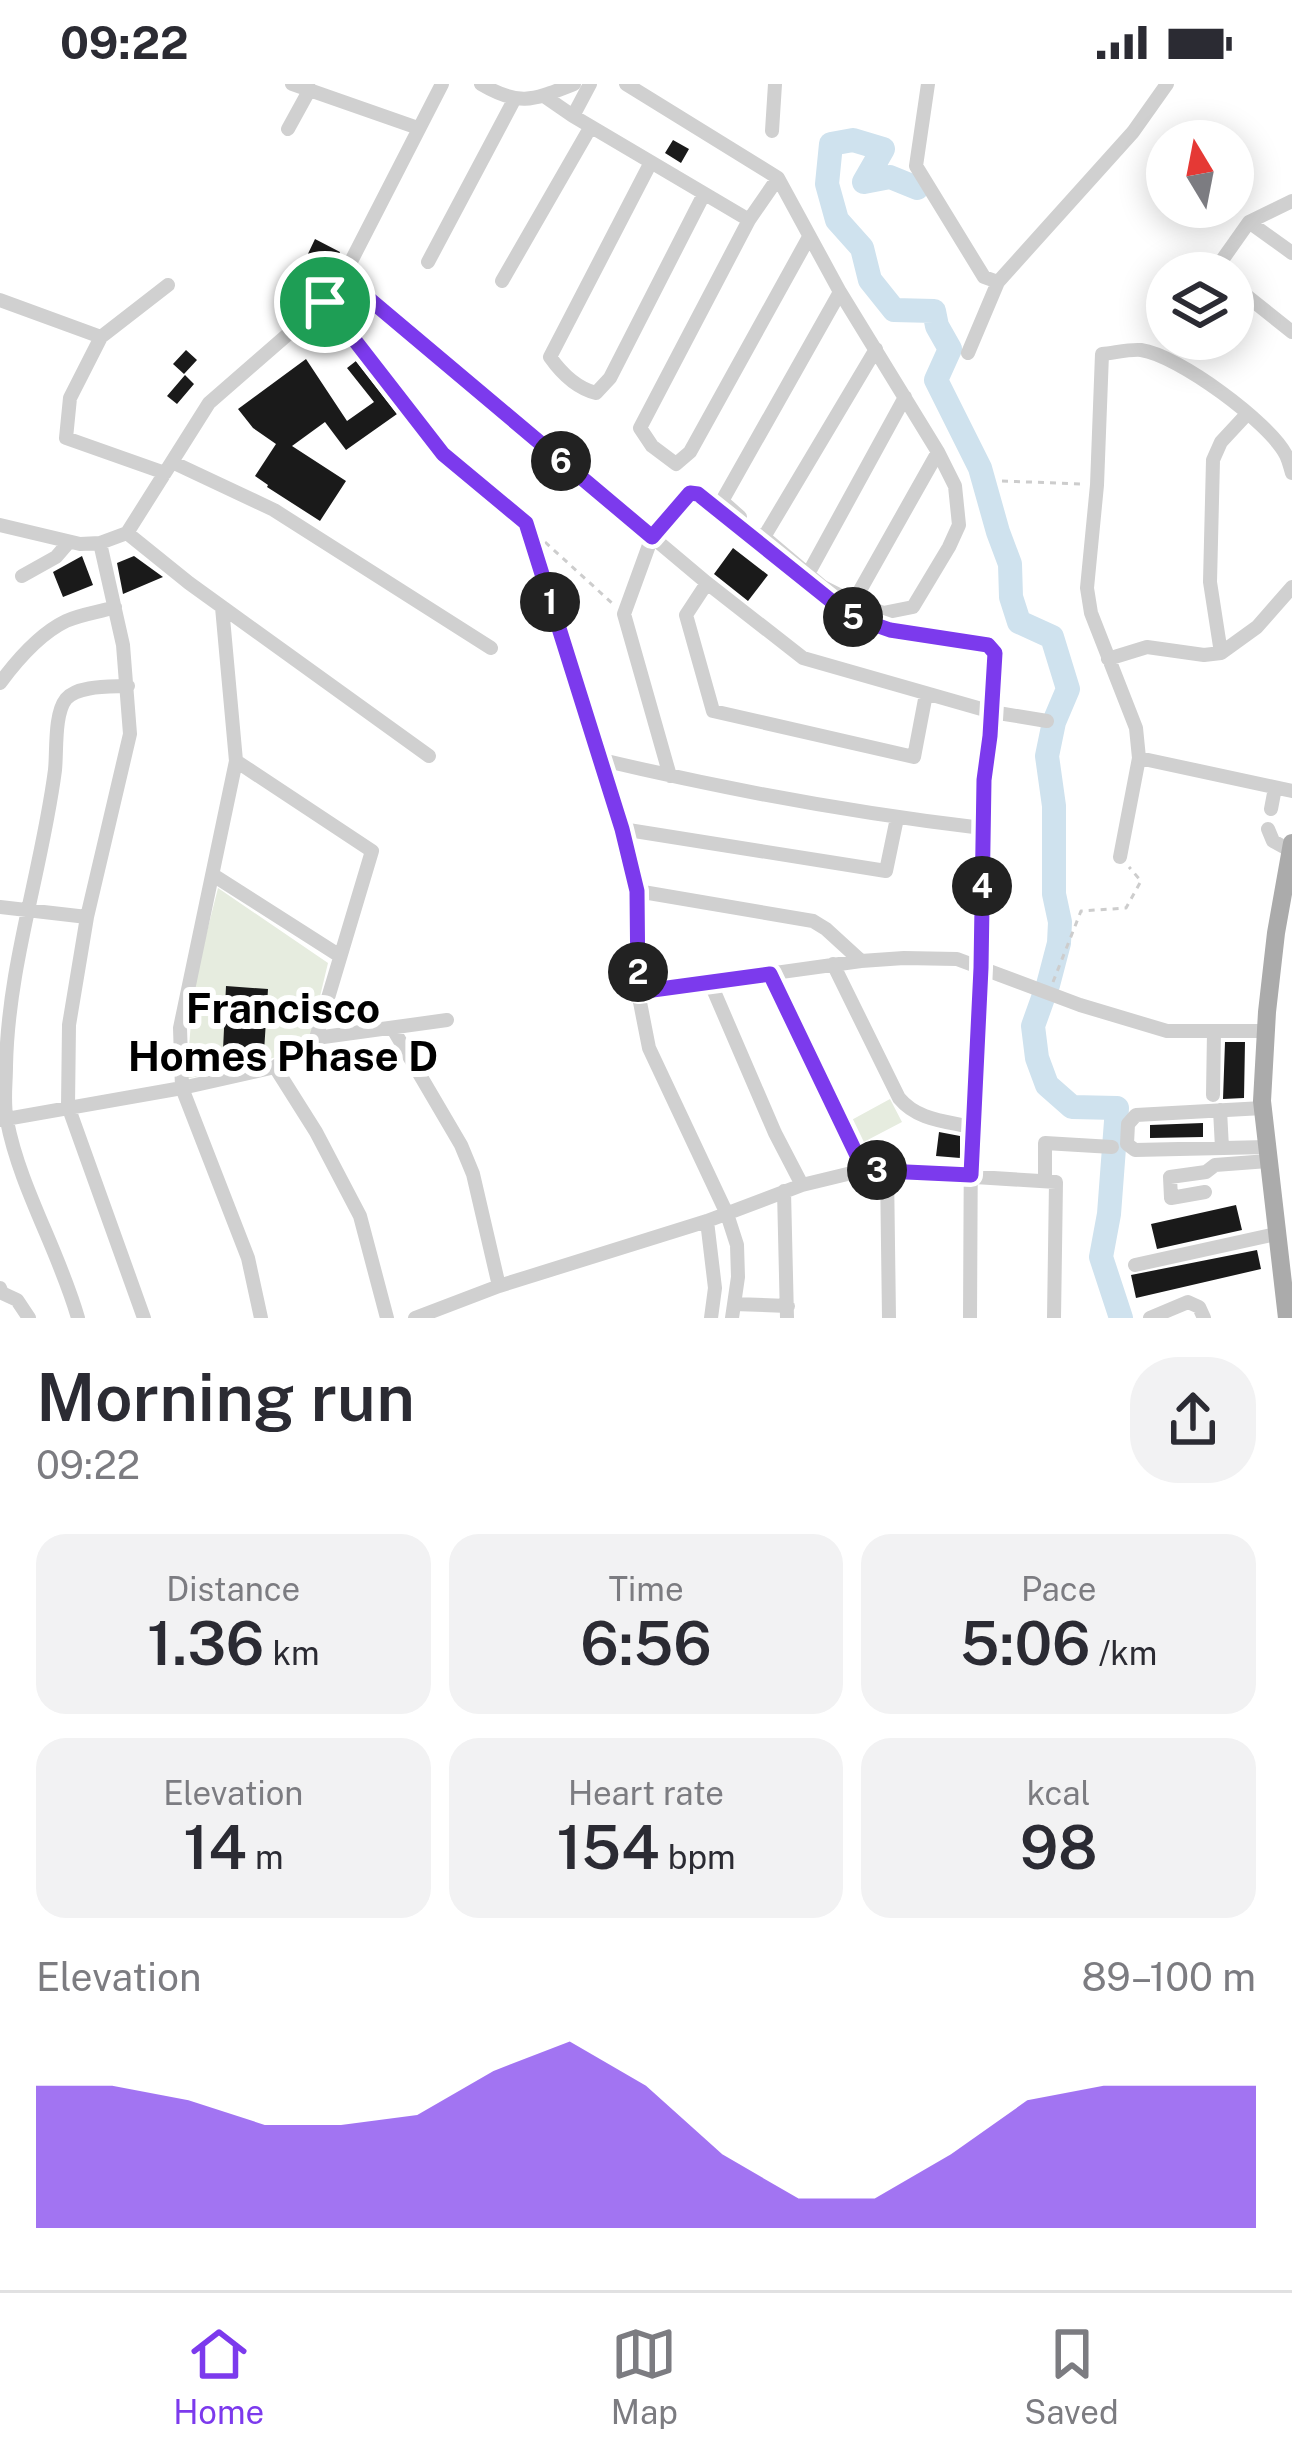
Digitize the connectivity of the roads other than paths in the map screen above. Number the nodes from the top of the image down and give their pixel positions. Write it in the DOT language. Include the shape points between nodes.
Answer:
graph roads {
  1 [pos="292,84"];
  2 [pos="442,84"];
  3 [pos="481,84"];
  4 [pos="574,84"];
  5 [pos="590,84"];
  6 [pos="626,84"];
  7 [pos="776,84"];
  8 [pos="928,84"];
  9 [pos="1167,84"];
  10 [pos="310,89"];
  11 [pos="544,96"];
  12 [pos="514,100"];
  13 [pos="572,116"];
  14 [pos="418,128"];
  15 [pos="590,128"];
  16 [pos="288,129"];
  17 [pos="772,131"];
  18 [pos="650,164"];
  19 [pos="778,178"];
  20 [pos="704,196"];
  21 [pos="1292,201"];
  22 [pos="749,220"];
  23 [pos="1254,220"];
  24 [pos="1254,226"];
  25 [pos="809,237"];
  26 [pos="1292,254"];
  27 [pos="428,262"];
  28 [pos="343,277"];
  29 [pos="502,281"];
  30 [pos="998,282"];
  31 [pos="168,285"];
  32 [pos="840,292"];
  33 [pos="0,299"];
  34 [pos="325,302"];
  35 [pos="1254,302"];
  36 [pos="1292,332"];
  37 [pos="101,337"];
  38 [pos="876,349"];
  39 [pos="968,353"];
  40 [pos="905,397"];
  41 [pos="1247,414"];
  42 [pos="938,452"];
  43 [pos="168,467"];
  44 [pos="1292,473"];
  45 [pos="3,529"];
  46 [pos="127,533"];
  47 [pos="652,537"];
  48 [pos="764,537"];
  49 [pos="69,542"];
  50 [pos="100,543"];
  51 [pos="808,574"];
  52 [pos="22,576"];
  53 [pos="707,584"];
  54 [pos="1292,586"];
  55 [pos="854,601"];
  56 [pos="115,607"];
  57 [pos="222,607"];
  58 [pos="491,648"];
  59 [pos="1221,653"];
  60 [pos="1108,659"];
  61 [pos="0,683"];
  62 [pos="128,686"];
  63 [pos="926,694"];
  64 [pos="992,712"];
  65 [pos="1047,721"];
  66 [pos="430,756"];
  67 [pos="1139,758"];
  68 [pos="598,759"];
  69 [pos="236,761"];
  70 [pos="670,776"];
  71 [pos="1275,788"];
  72 [pos="1292,795"];
  73 [pos="897,818"];
  74 [pos="982,828"];
  75 [pos="622,829"];
  76 [pos="1268,830"];
  77 [pos="1291,847"];
  78 [pos="1120,857"];
  79 [pos="213,875"];
  80 [pos="637,891"];
  81 [pos="0,907"];
  82 [pos="27,909"];
  83 [pos="87,917"];
  84 [pos="340,956"];
  85 [pos="861,962"];
  86 [pos="833,964"];
  87 [pos="981,968"];
  88 [pos="770,974"];
  89 [pos="710,982"];
  90 [pos="638,992"];
  91 [pos="448,1020"];
  92 [pos="393,1029"];
  93 [pos="1214,1031"];
  94 [pos="1264,1031"];
  95 [pos="316,1038"];
  96 [pos="275,1067"];
  97 [pos="182,1088"];
  98 [pos="1213,1095"];
  99 [pos="68,1106"];
  100 [pos="1263,1108"];
  101 [pos="1220,1110"];
  102 [pos="3,1119"];
  103 [pos="971,1127"];
  104 [pos="1112,1147"];
  105 [pos="1222,1148"];
  106 [pos="1268,1154"];
  107 [pos="864,1170"];
  108 [pos="886,1170"];
  109 [pos="971,1175"];
  110 [pos="1045,1181"];
  111 [pos="802,1185"];
  112 [pos="784,1191"];
  113 [pos="1205,1192"];
  114 [pos="727,1214"];
  115 [pos="707,1221"];
  116 [pos="1276,1234"];
  117 [pos="1136,1265"];
  118 [pos="499,1286"];
  119 [pos="0,1291"];
  120 [pos="733,1311"];
  121 [pos="788,1312"];
  122 [pos="29,1318"];
  123 [pos="78,1318"];
  124 [pos="144,1318"];
  125 [pos="261,1318"];
  126 [pos="388,1318"];
  127 [pos="415,1318"];
  128 [pos="711,1318"];
  129 [pos="889,1318"];
  130 [pos="970,1318"];
  131 [pos="1054,1318"];
  132 [pos="1150,1318"];
  133 [pos="1204,1318"];
  134 [pos="1287,1318"];
  1 -- 10 [label="street"];
  2 -- 14 [label="street"];
  3 -- 12 [label="street"];
  4 -- 11 [label="street"];
  5 -- 13 [label="street"];
  6 -- 19 [label="street"];
  7 -- 17 [label="street"];
  8 -- 30 [label="street" via="916,166 984,278"];
  9 -- 30 [label="street"];
  10 -- 14 [label="street"];
  10 -- 16 [label="street"];
  11 -- 12 [label="street"];
  11 -- 13 [label="street"];
  12 -- 27 [label="street"];
  13 -- 15 [label="street"];
  14 -- 28 [label="street"];
  15 -- 18 [label="street"];
  15 -- 29 [label="street"];
  18 -- 20 [label="street"];
  18 -- 20 [label="street" via="550,357 582,389 596,393 610,378"];
  19 -- 22 [label="street"];
  19 -- 25 [label="street"];
  20 -- 22 [label="street"];
  21 -- 23 [label="street"];
  22 -- 25 [label="street" via="640,428 676,464 690,452"];
  24 -- 26 [label="street"];
  25 -- 32 [label="street"];
  28 -- 34 [label="street"];
  28 -- 47 [label="street"];
  30 -- 39 [label="street"];
  31 -- 37 [label="street"];
  32 -- 38 [label="street"];
  32 -- 48 [label="street" via="722,501"];
  33 -- 37 [label="street"];
  34 -- 43 [label="street" via="209,403"];
  34 -- 68 [label="street" via="443,454 526,523"];
  35 -- 36 [label="street"];
  37 -- 43 [label="street" via="70,398 66,438"];
  38 -- 40 [label="street"];
  38 -- 48 [label="street"];
  40 -- 42 [label="street"];
  40 -- 51 [label="street"];
  41 -- 44 [label="street" via="1286,452"];
  41 -- 59 [label="street" via="1213,460 1210,582"];
  41 -- 60 [label="street" via="1182,364 1141,350 1102,354 1087,588"];
  42 -- 55 [label="street"];
  42 -- 55 [label="street" via="958,499 949,547 913,607 883,613"];
  43 -- 46 [label="street"];
  43 -- 58 [label="street" via="274,510"];
  45 -- 49 [label="street"];
  46 -- 50 [label="street"];
  46 -- 57 [label="street"];
  47 -- 53 [label="street"];
  47 -- 64 [label="street" via="690,493 698,494 850,616 993,648"];
  47 -- 70 [label="street" via="623,614"];
  48 -- 51 [label="street"];
  49 -- 50 [label="street"];
  49 -- 52 [label="street"];
  50 -- 56 [label="street"];
  51 -- 55 [label="street"];
  53 -- 63 [label="street" via="802,658"];
  53 -- 63 [label="street" via="686,615 713,712 914,757"];
  54 -- 59 [label="street" via="1258,627"];
  56 -- 61 [label="street" via="66,621"];
  56 -- 62 [label="street"];
  57 -- 66 [label="street"];
  57 -- 69 [label="street"];
  59 -- 60 [label="street" via="1147,647"];
  60 -- 67 [label="street" via="1136,728"];
  62 -- 82 [label="street" via="73,694 63,704"];
  62 -- 83 [label="street" via="130,734"];
  63 -- 64 [label="street"];
  64 -- 65 [label="street"];
  64 -- 74 [label="street"];
  67 -- 71 [label="street"];
  67 -- 78 [label="street"];
  68 -- 70 [label="street"];
  68 -- 75 [label="street"];
  69 -- 79 [label="street"];
  69 -- 84 [label="street" via="372,851"];
  70 -- 73 [label="street"];
  71 -- 72 [label="street"];
  71 -- 72 [label="street" via="1273,809"];
  73 -- 74 [label="street"];
  73 -- 75 [label="street" via="886,872"];
  74 -- 87 [label="street"];
  75 -- 80 [label="street"];
  76 -- 77 [label="street"];
  77 -- 94 [label="main road"];
  79 -- 84 [label="street"];
  79 -- 97 [label="street" via="180,1028"];
  80 -- 85 [label="street" via="813,921"];
  80 -- 90 [label="street"];
  81 -- 82 [label="street"];
  82 -- 83 [label="street"];
  82 -- 102 [label="street"];
  83 -- 99 [label="street" via="69,1025"];
  84 -- 95 [label="street"];
  85 -- 86 [label="street"];
  85 -- 87 [label="street" via="957,959"];
  86 -- 88 [label="street"];
  86 -- 103 [label="street" via="898,1098 919,1116"];
  87 -- 93 [label="street" via="1128,1021"];
  87 -- 103 [label="street"];
  88 -- 89 [label="street"];
  88 -- 107 [label="street"];
  89 -- 90 [label="street"];
  89 -- 111 [label="street"];
  90 -- 114 [label="street" via="649,1048"];
  91 -- 92 [label="street"];
  92 -- 95 [label="street"];
  92 -- 118 [label="street" via="461,1145"];
  93 -- 94 [label="street"];
  93 -- 98 [label="street"];
  94 -- 100 [label="main road"];
  95 -- 96 [label="street"];
  96 -- 97 [label="street"];
  96 -- 126 [label="street" via="360,1216"];
  97 -- 99 [label="street"];
  97 -- 125 [label="street" via="248,1258"];
  99 -- 102 [label="street"];
  99 -- 124 [label="street"];
  100 -- 101 [label="street"];
  100 -- 106 [label="main road"];
  101 -- 105 [label="street"];
  101 -- 105 [label="street" via="1136,1115 1127,1144"];
  102 -- 123 [label="street"];
  103 -- 109 [label="street"];
  104 -- 110 [label="street" via="1045,1143"];
  105 -- 106 [label="street"];
  106 -- 113 [label="street" via="1170,1178 1171,1198"];
  106 -- 116 [label="main road"];
  107 -- 108 [label="street"];
  107 -- 111 [label="street"];
  108 -- 109 [label="street"];
  108 -- 129 [label="street"];
  109 -- 110 [label="street"];
  109 -- 130 [label="street"];
  110 -- 131 [label="street" via="1056,1182"];
  111 -- 112 [label="street"];
  112 -- 114 [label="street"];
  112 -- 121 [label="street"];
  114 -- 115 [label="street"];
  114 -- 120 [label="street" via="739,1261"];
  115 -- 118 [label="street"];
  115 -- 128 [label="street"];
  116 -- 117 [label="street"];
  116 -- 134 [label="main road"];
  118 -- 127 [label="street"];
  119 -- 122 [label="street"];
  120 -- 121 [label="street"];
  132 -- 133 [label="street" via="1188,1302"];
}
